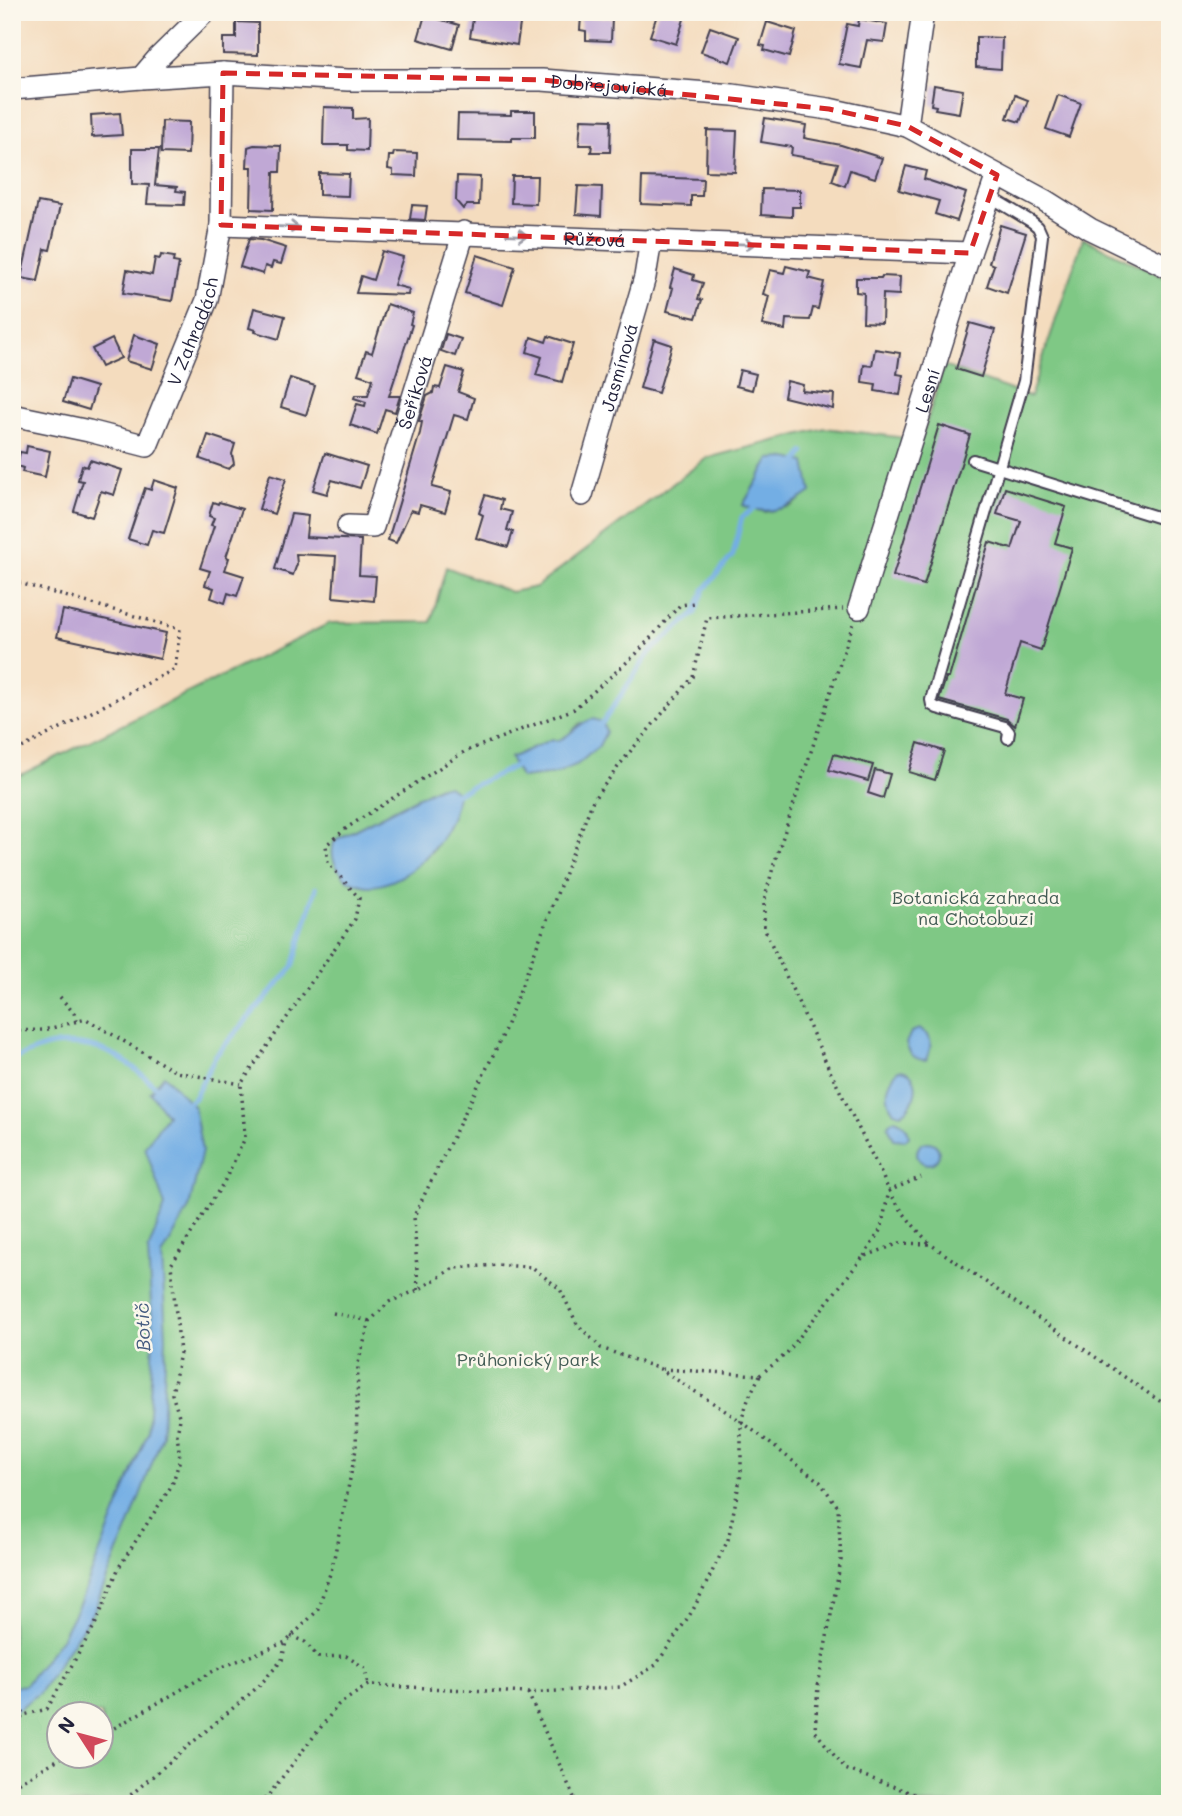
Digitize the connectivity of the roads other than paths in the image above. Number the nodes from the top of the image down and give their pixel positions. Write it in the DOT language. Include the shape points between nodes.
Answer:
graph roads {
  1 [pos="205,12"];
  2 [pos="923,12"];
  3 [pos="223,74"];
  4 [pos="141,78"];
  5 [pos="12,89"];
  6 [pos="907,126"];
  7 [pos="997,176"];
  8 [pos="989,196"];
  9 [pos="221,225"];
  10 [pos="464,232"];
  11 [pos="651,240"];
  12 [pos="970,253"];
  13 [pos="1170,268"];
  14 [pos="12,415"];
  15 [pos="973,460"];
  16 [pos="998,467"];
  17 [pos="582,495"];
  18 [pos="1170,522"];
  19 [pos="348,526"];
  20 [pos="859,608"];
  21 [pos="1008,738"];
  1 -- 4 [label="street"];
  2 -- 6 [label="street"];
  3 -- 4 [label="street, Dobřejovická"];
  3 -- 6 [label="street, Dobřejovická" via="555,81 733,96 829,109"];
  3 -- 9 [label="street, V Zahradách"];
  4 -- 5 [label="street, Dobřejovická"];
  6 -- 7 [label="street, Dobřejovická"];
  7 -- 8 [label="street, Lesní"];
  7 -- 13 [label="street, Dobřejovická"];
  8 -- 12 [label="street, Lesní"];
  8 -- 16 [label="lane" via="1032,222 1042,236 1024,381"];
  9 -- 10 [label="street, Růžová, one-way"];
  9 -- 14 [label="street, V Zahradách" via="207,300 147,446"];
  10 -- 11 [label="street, Růžová, one-way"];
  10 -- 19 [label="street, Šeříková" via="373,527"];
  11 -- 12 [label="street, Růžová, one-way"];
  11 -- 17 [label="street, Jasmínová" via="645,277"];
  12 -- 20 [label="street, Lesní"];
  15 -- 16 [label="lane"];
  16 -- 18 [label="lane"];
  16 -- 21 [label="lane" via="931,701 937,708 1005,727"];
}
